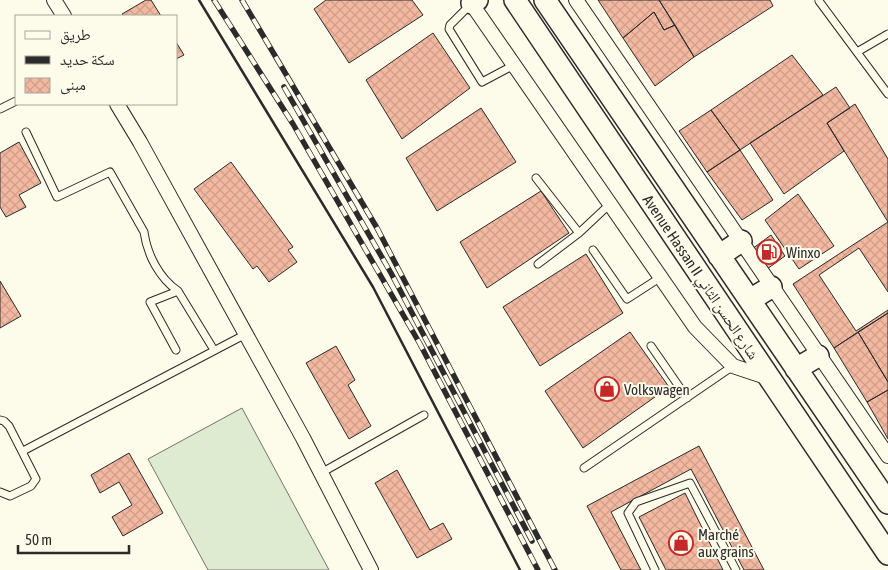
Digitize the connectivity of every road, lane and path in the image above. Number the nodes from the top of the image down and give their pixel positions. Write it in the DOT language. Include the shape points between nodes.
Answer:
graph roads {
  1 [pos="54,0"];
  2 [pos="514,0"];
  3 [pos="545,0"];
  4 [pos="576,0"];
  5 [pos="473,1"];
  6 [pos="819,1"];
  7 [pos="63,15"];
  8 [pos="888,34"];
  9 [pos="857,52"];
  10 [pos="514,65"];
  11 [pos="888,94"];
  12 [pos="15,102"];
  13 [pos="118,105"];
  14 [pos="0,109"];
  15 [pos="26,132"];
  16 [pos="536,178"];
  17 [pos="611,203"];
  18 [pos="579,233"];
  19 [pos="741,241"];
  20 [pos="593,250"];
  21 [pos="719,256"];
  22 [pos="538,264"];
  23 [pos="661,277"];
  24 [pos="771,287"];
  25 [pos="178,291"];
  26 [pos="750,300"];
  27 [pos="246,334"];
  28 [pos="651,346"];
  29 [pos="176,350"];
  30 [pos="214,350"];
  31 [pos="818,356"];
  32 [pos="734,366"];
  33 [pos="796,370"];
  34 [pos="769,378"];
  35 [pos="687,398"];
  36 [pos="424,416"];
  37 [pos="0,420"];
  38 [pos="23,451"];
  39 [pos="888,456"];
  40 [pos="584,468"];
  41 [pos="321,473"];
  42 [pos="0,492"];
  43 [pos="888,503"];
  44 [pos="888,554"];
  45 [pos="370,570"];
  46 [pos="655,570"];
  47 [pos="736,570"];
  1 -- 7 [label="street"];
  2 -- 34 [label="main road, Avenue Hassan II شارع الحسن الثاني"];
  3 -- 21 [label="main road, Avenue Hassan II شارع الحسن الثاني"];
  4 -- 19 [label="street"];
  5 -- 10 [label="street"];
  5 -- 10 [label="lane" via="449,29 482,82"];
  6 -- 9 [label="lane"];
  8 -- 9 [label="lane"];
  9 -- 11 [label="lane"];
  10 -- 17 [label="street"];
  12 -- 14 [label="lane"];
  13 -- 27 [label="street"];
  15 -- 25 [label="lane" via="57,196 110,172 144,232 154,263 167,284"];
  16 -- 18 [label="lane"];
  17 -- 18 [label="lane"];
  17 -- 23 [label="street"];
  18 -- 22 [label="lane"];
  19 -- 21 [label="main road"];
  19 -- 24 [label="street"];
  20 -- 23 [label="lane" via="628,300"];
  21 -- 26 [label="main road, Avenue Hassan II شارع الحسن الثاني"];
  23 -- 32 [label="street" via="695,327"];
  24 -- 26 [label="main road"];
  24 -- 31 [label="street"];
  25 -- 29 [label="lane" via="150,302"];
  25 -- 30 [label="lane"];
  26 -- 33 [label="main road, Avenue Hassan II شارع الحسن الثاني"];
  27 -- 30 [label="lane"];
  27 -- 41 [label="street"];
  28 -- 35 [label="lane"];
  30 -- 38 [label="lane"];
  31 -- 33 [label="main road"];
  31 -- 39 [label="street"];
  32 -- 34 [label="street"];
  32 -- 35 [label="lane"];
  33 -- 43 [label="main road, Avenue Hassan II شارع الحسن الثاني"];
  34 -- 44 [label="main road, Avenue Hassan II شارع الحسن الثاني"];
  35 -- 40 [label="lane"];
  36 -- 41 [label="lane"];
  37 -- 38 [label="lane" via="8,423"];
  38 -- 42 [label="lane" via="36,476 35,482 10,496"];
  41 -- 45 [label="street"];
  46 -- 47 [label="lane" via="628,513 636,502 690,483"];
}
